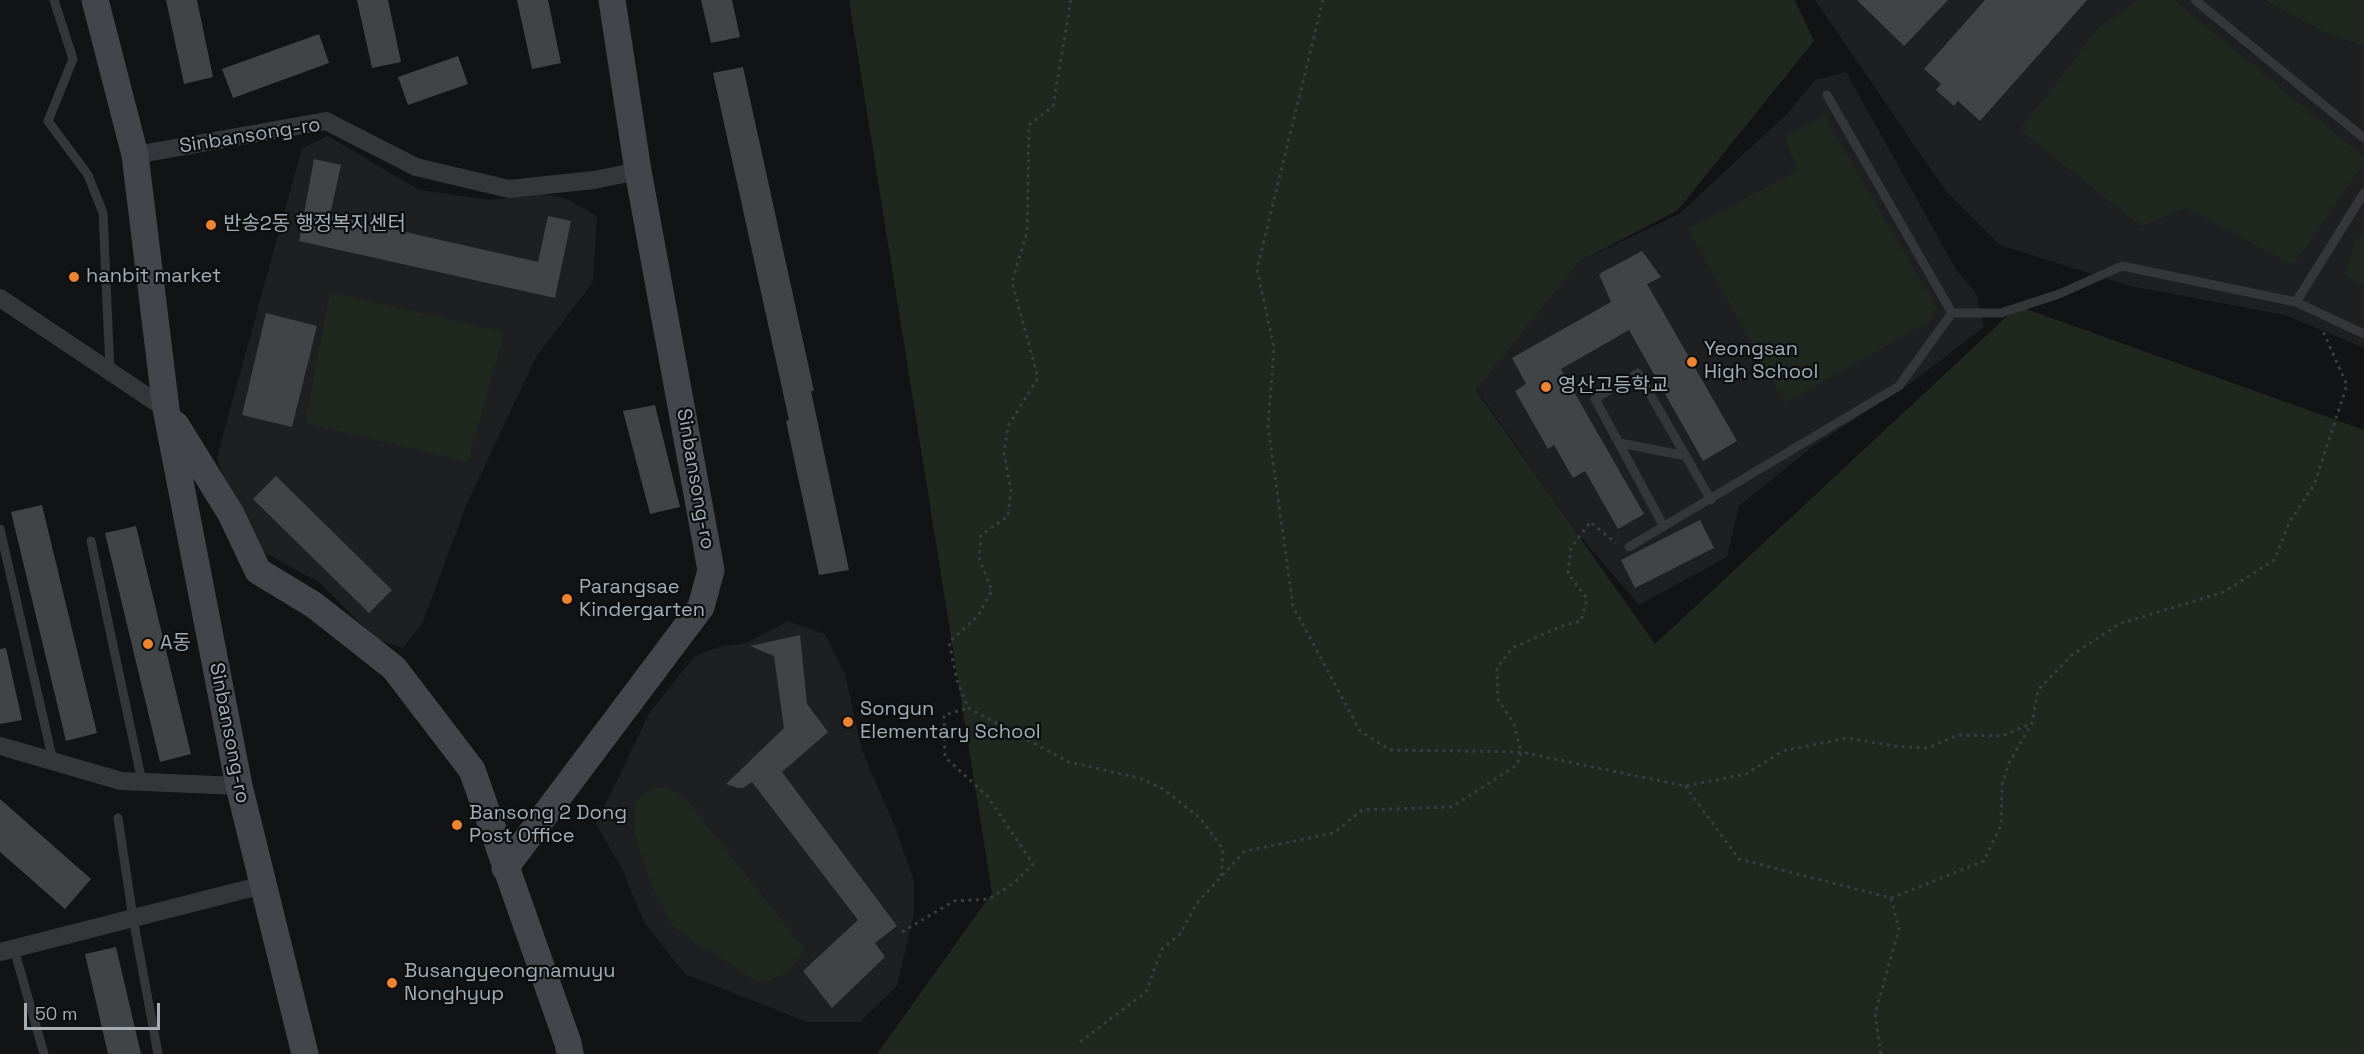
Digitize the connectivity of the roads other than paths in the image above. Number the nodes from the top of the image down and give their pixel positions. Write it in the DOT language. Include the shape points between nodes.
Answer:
graph roads {
  1 [pos="54,0"];
  2 [pos="95,0"];
  3 [pos="612,0"];
  4 [pos="2195,0"];
  5 [pos="1827,95"];
  6 [pos="2364,138"];
  7 [pos="135,155"];
  8 [pos="638,171"];
  9 [pos="2364,194"];
  10 [pos="0,298"];
  11 [pos="2296,302"];
  12 [pos="1952,313"];
  13 [pos="2364,334"];
  14 [pos="110,371"];
  15 [pos="166,409"];
  16 [pos="1620,443"];
  17 [pos="1686,456"];
  18 [pos="1711,500"];
  19 [pos="1663,525"];
  20 [pos="0,529"];
  21 [pos="91,541"];
  22 [pos="1629,547"];
  23 [pos="0,746"];
  24 [pos="53,761"];
  25 [pos="142,782"];
  26 [pos="239,786"];
  27 [pos="118,818"];
  28 [pos="505,868"];
  29 [pos="263,885"];
  30 [pos="133,918"];
  31 [pos="7,950"];
  32 [pos="44,1054"];
  33 [pos="158,1054"];
  34 [pos="305,1054"];
  35 [pos="570,1054"];
  1 -- 14 [label="lane" via="73,59 48,120 88,175 103,213"];
  2 -- 7 [label="main road, Sinbansong-ro"];
  3 -- 8 [label="main road, Sinbansong-ro"];
  4 -- 6 [label="lane"];
  5 -- 12 [label="lane"];
  7 -- 8 [label="street, Sinbansong-ro" via="326,121 416,167 509,189"];
  7 -- 15 [label="main road, Sinbansong-ro"];
  8 -- 28 [label="main road, Sinbansong-ro" via="711,570 701,607"];
  9 -- 11 [label="lane"];
  10 -- 14 [label="street"];
  11 -- 12 [label="lane" via="2122,266 2059,294 2001,313"];
  11 -- 13 [label="lane"];
  12 -- 18 [label="lane" via="1899,386"];
  14 -- 15 [label="street"];
  15 -- 26 [label="main road, Sinbansong-ro"];
  15 -- 28 [label="main road, Sinbansong-ro" via="231,514 258,571 314,605 394,668 471,770"];
  16 -- 17 [label="lane"];
  16 -- 17 [label="lane" via="1594,399 1638,373"];
  16 -- 19 [label="lane"];
  17 -- 18 [label="lane"];
  18 -- 19 [label="lane"];
  19 -- 22 [label="lane"];
  20 -- 24 [label="lane"];
  21 -- 25 [label="lane"];
  23 -- 24 [label="street"];
  24 -- 25 [label="street" via="121,781"];
  25 -- 26 [label="street"];
  26 -- 29 [label="main road, Sinbansong-ro"];
  27 -- 30 [label="lane"];
  28 -- 35 [label="main road, Sinbansong-ro"];
  29 -- 30 [label="street"];
  29 -- 34 [label="main road, Sinbansong-ro"];
  30 -- 31 [label="street"];
  30 -- 33 [label="lane"];
  31 -- 32 [label="lane"];
}
